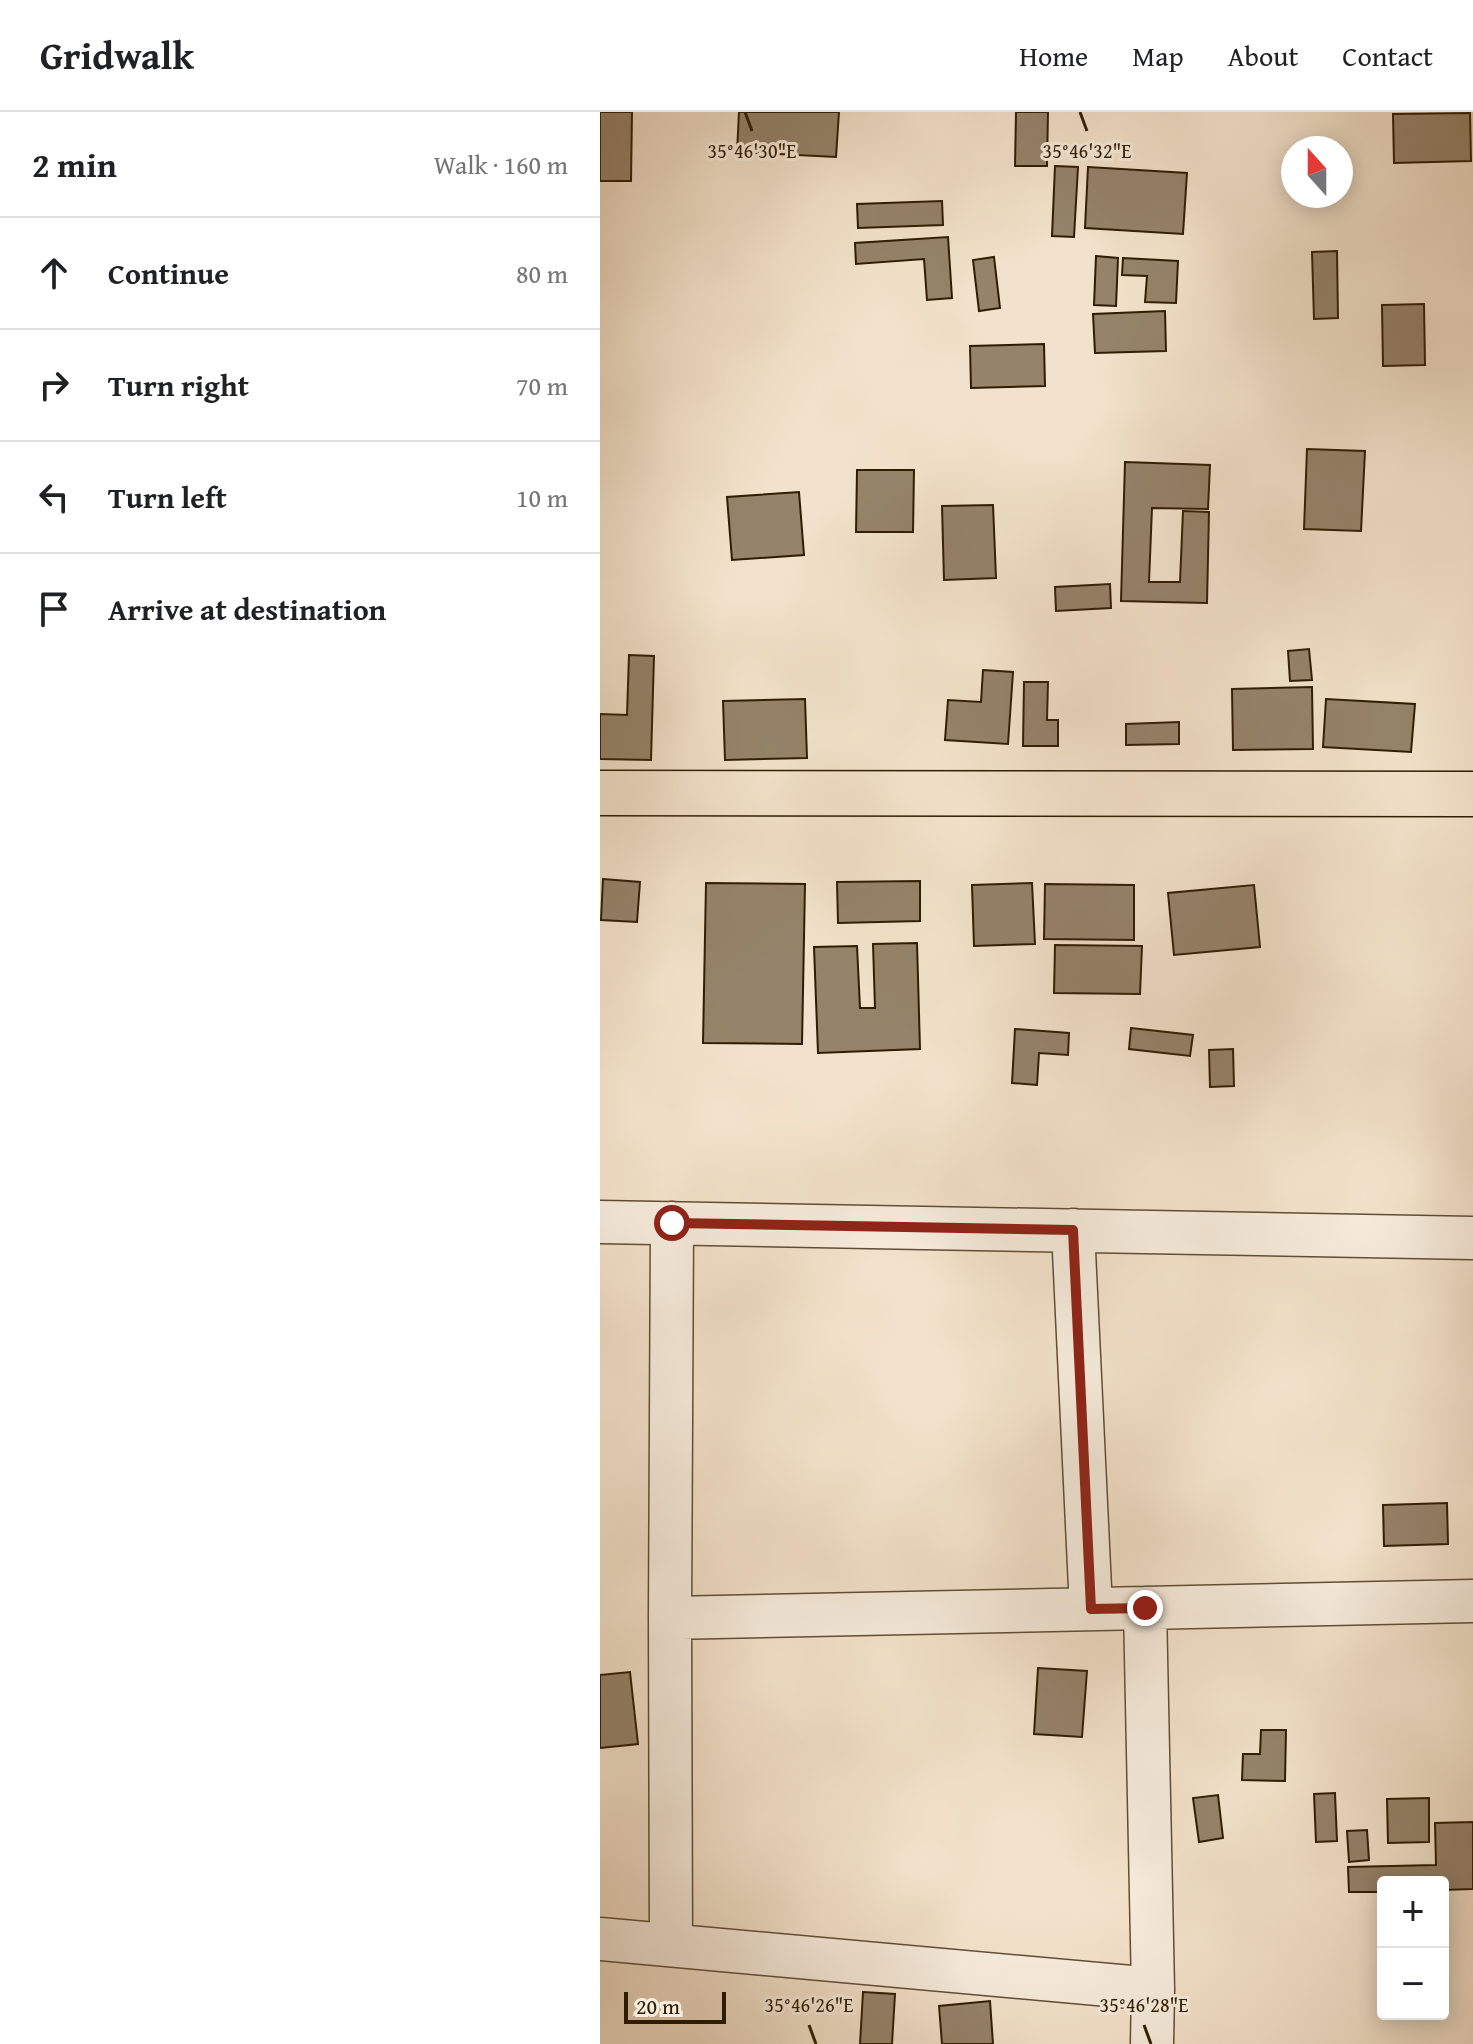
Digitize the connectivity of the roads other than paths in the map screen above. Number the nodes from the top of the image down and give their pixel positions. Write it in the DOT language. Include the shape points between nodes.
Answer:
graph roads {
  1 [pos="600,793"];
  2 [pos="1473,794"];
  3 [pos="600,1222"];
  4 [pos="672,1223"];
  5 [pos="1073,1230"];
  6 [pos="1473,1238"];
  7 [pos="1473,1601"];
  8 [pos="1145,1608"];
  9 [pos="1091,1609"];
  10 [pos="670,1618"];
  11 [pos="600,1939"];
  12 [pos="671,1945"];
  13 [pos="1153,1989"];
  14 [pos="1152,2044"];
  1 -- 2 [label="main road"];
  3 -- 4 [label="street"];
  4 -- 5 [label="street"];
  4 -- 10 [label="street"];
  5 -- 6 [label="street"];
  5 -- 9 [label="street"];
  7 -- 8 [label="street"];
  8 -- 9 [label="street"];
  8 -- 13 [label="street"];
  9 -- 10 [label="street"];
  10 -- 12 [label="street"];
  11 -- 12 [label="street"];
  12 -- 13 [label="street"];
  13 -- 14 [label="street"];
}
